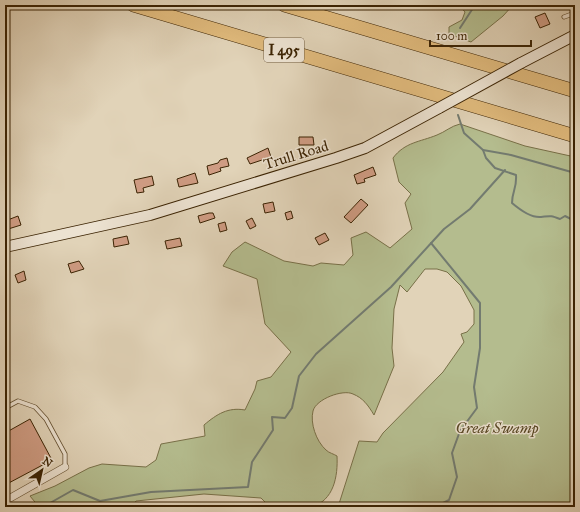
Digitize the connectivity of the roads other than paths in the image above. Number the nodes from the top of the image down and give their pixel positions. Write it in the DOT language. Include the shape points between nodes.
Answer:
graph roads {
  1 [pos="133,5"];
  2 [pos="284,5"];
  3 [pos="575,13"];
  4 [pos="564,17"];
  5 [pos="575,35"];
  6 [pos="575,91"];
  7 [pos="575,136"];
  8 [pos="5,248"];
  9 [pos="5,408"];
  10 [pos="65,467"];
  11 [pos="5,501"];
  1 -- 7 [label="highway, I 495"];
  2 -- 6 [label="highway"];
  3 -- 4 [label="lane"];
  5 -- 8 [label="street, Trull Road, bridge" via="366,148 150,215"];
  9 -- 10 [label="lane" via="18,400 35,407 46,419 65,454"];
  10 -- 11 [label="street"];
}
